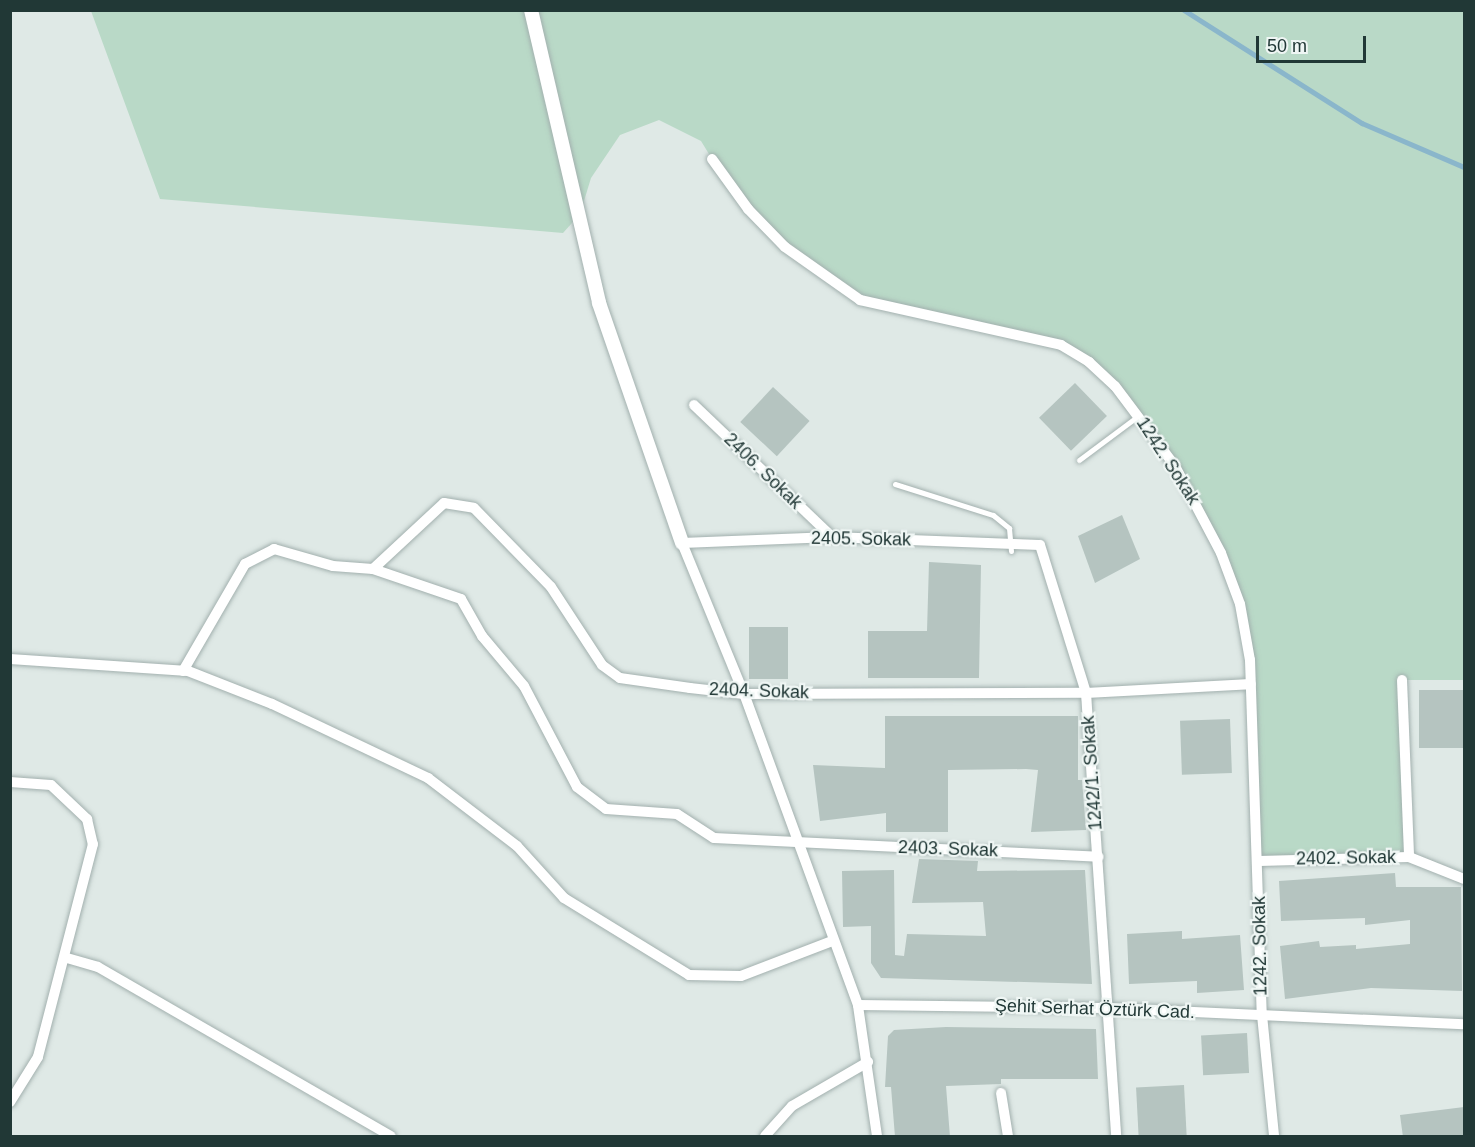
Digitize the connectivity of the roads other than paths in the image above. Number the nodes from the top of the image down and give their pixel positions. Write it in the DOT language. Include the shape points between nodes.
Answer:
graph roads {
  1 [pos="531,10"];
  2 [pos="712,159"];
  3 [pos="694,405"];
  4 [pos="1139,415"];
  5 [pos="1079,460"];
  6 [pos="895,484"];
  7 [pos="832,537"];
  8 [pos="681,543"];
  9 [pos="1040,545"];
  10 [pos="1011,550"];
  11 [pos="373,569"];
  12 [pos="10,659"];
  13 [pos="183,671"];
  14 [pos="1402,680"];
  15 [pos="1251,684"];
  16 [pos="1086,693"];
  17 [pos="744,694"];
  18 [pos="10,782"];
  19 [pos="796,843"];
  20 [pos="1409,856"];
  21 [pos="1099,857"];
  22 [pos="1259,861"];
  23 [pos="1464,879"];
  24 [pos="832,941"];
  25 [pos="67,958"];
  26 [pos="858,1005"];
  27 [pos="1106,1008"];
  28 [pos="1262,1015"];
  29 [pos="1464,1024"];
  30 [pos="868,1062"];
  31 [pos="1001,1093"];
  32 [pos="10,1102"];
  33 [pos="391,1137"];
  34 [pos="765,1137"];
  35 [pos="877,1137"];
  36 [pos="1008,1137"];
  37 [pos="1116,1137"];
  38 [pos="1274,1137"];
  1 -- 8 [label="street" via="599,303"];
  2 -- 4 [label="street, 1242. Sokak" via="748,209 785,247 860,300 1061,345 1089,362"];
  3 -- 7 [label="street, 2406. Sokak"];
  4 -- 5 [label="lane"];
  4 -- 15 [label="street, 1242. Sokak" via="1175,466 1221,553 1240,604"];
  6 -- 10 [label="lane" via="993,515 1009,528"];
  7 -- 8 [label="street, 2405. Sokak"];
  7 -- 9 [label="street, 2405. Sokak"];
  8 -- 17 [label="street"];
  9 -- 16 [label="street, 1242/1. Sokak"];
  11 -- 13 [label="street, 2403. Sokak" via="333,566 274,549 244,564"];
  11 -- 17 [label="street, 2404. Sokak" via="444,503 474,508 551,587 588,646 620,678"];
  11 -- 19 [label="street, 2403. Sokak" via="461,599 482,636 524,686 577,787 606,809 677,814 714,838"];
  12 -- 13 [label="street"];
  13 -- 24 [label="street" via="272,704 428,778 517,846 564,898 689,975 741,976"];
  14 -- 20 [label="street"];
  15 -- 16 [label="street, 2404. Sokak"];
  15 -- 22 [label="street, 1242. Sokak"];
  16 -- 17 [label="street, 2404. Sokak"];
  16 -- 21 [label="street, 1242/1. Sokak"];
  17 -- 19 [label="street"];
  18 -- 25 [label="street" via="51,784 87,819 93,844"];
  19 -- 21 [label="street, 2403. Sokak"];
  19 -- 24 [label="street"];
  20 -- 22 [label="street, 2402. Sokak"];
  20 -- 23 [label="street, 2402. Sokak"];
  21 -- 27 [label="street, 1242/1. Sokak"];
  22 -- 28 [label="street, 1242. Sokak"];
  24 -- 26 [label="street"];
  25 -- 32 [label="street" via="38,1057"];
  25 -- 33 [label="street" via="98,967"];
  26 -- 27 [label="street, Şehit Serhat Öztürk Cad."];
  26 -- 30 [label="street"];
  27 -- 28 [label="street, Şehit Serhat Öztürk Cad."];
  27 -- 37 [label="street, 1242/1. Sokak"];
  28 -- 29 [label="street, Şehit Serhat Öztürk Cad."];
  28 -- 38 [label="street, 1242. Sokak"];
  30 -- 34 [label="street" via="792,1106"];
  30 -- 35 [label="street"];
  31 -- 36 [label="street"];
}
